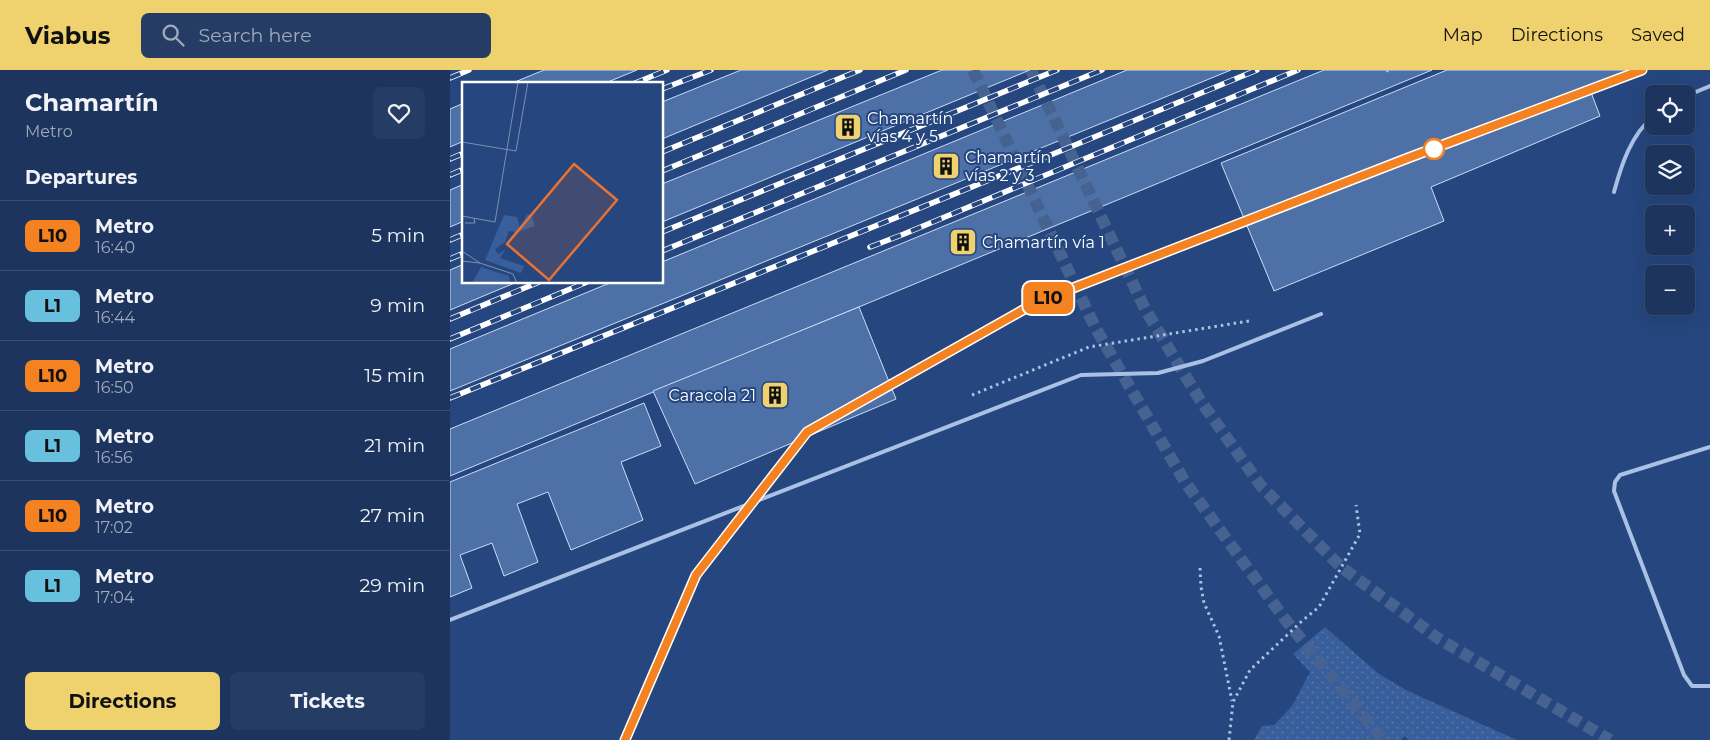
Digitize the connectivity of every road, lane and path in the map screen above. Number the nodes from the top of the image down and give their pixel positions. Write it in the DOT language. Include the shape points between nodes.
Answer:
graph roads {
  1 [pos="1710,86"];
  2 [pos="1695,92"];
  3 [pos="1645,126"];
  4 [pos="1614,192"];
  5 [pos="1321,314"];
  6 [pos="1710,447"];
  7 [pos="1356,505"];
  8 [pos="1200,568"];
  9 [pos="450,620"];
  10 [pos="1710,686"];
  11 [pos="1233,702"];
  12 [pos="1229,740"];
  1 -- 2 [label="lane"];
  3 -- 4 [label="lane" via="1624,158"];
  5 -- 9 [label="lane" via="1203,361 1158,373 1081,375"];
  6 -- 10 [label="lane" via="1620,475 1614,491 1684,675 1692,686"];
  7 -- 11 [label="path" via="1360,534 1319,607 1250,670"];
  8 -- 11 [label="path" via="1204,604 1219,636"];
  11 -- 12 [label="path"];
}
